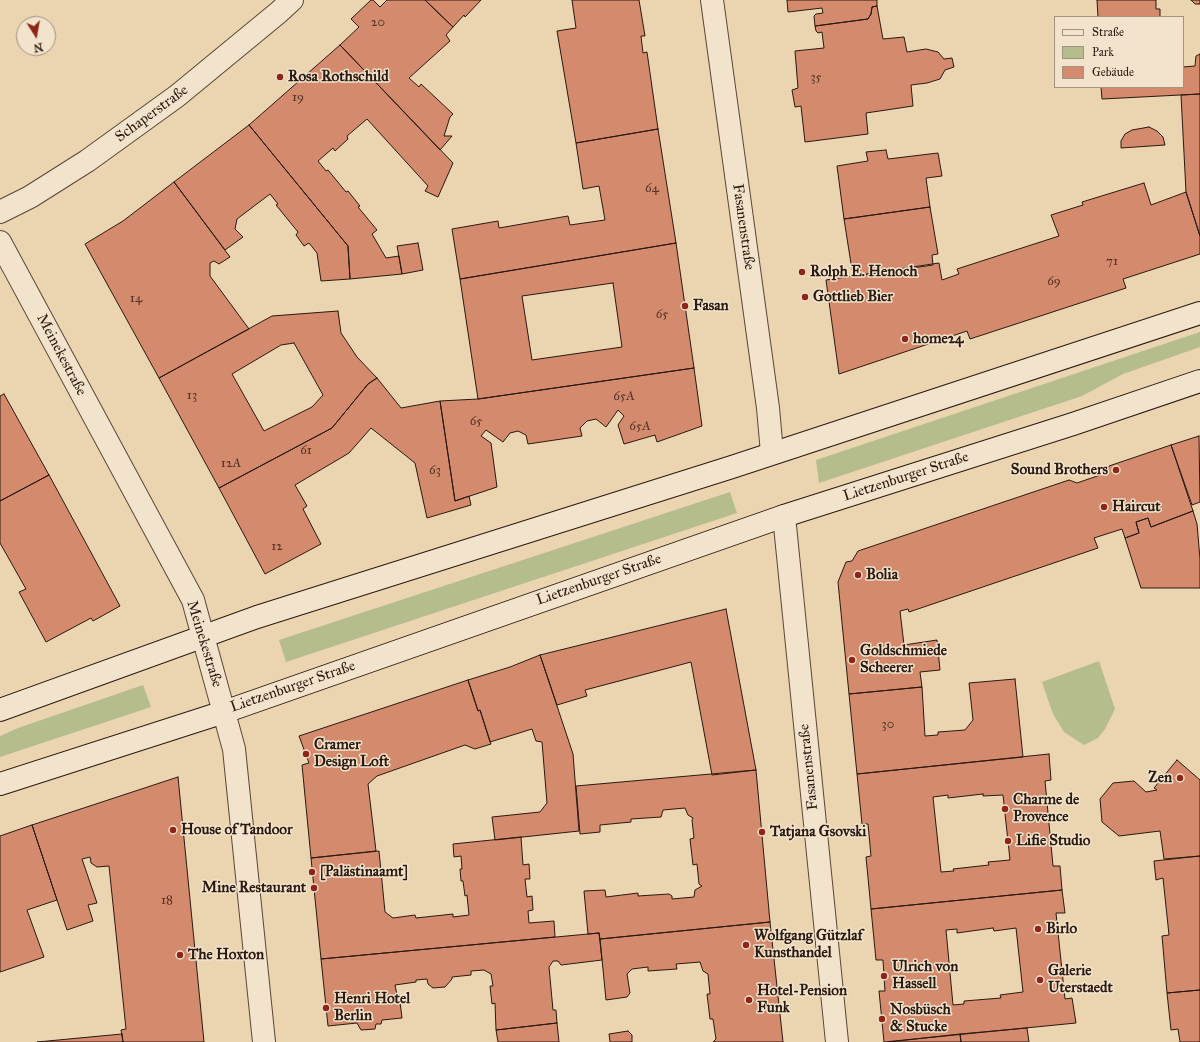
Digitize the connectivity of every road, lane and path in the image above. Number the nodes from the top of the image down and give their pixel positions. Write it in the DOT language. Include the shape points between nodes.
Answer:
graph roads {
  1 [pos="292,0"];
  2 [pos="712,0"];
  3 [pos="0,212"];
  4 [pos="0,242"];
  5 [pos="1200,313"];
  6 [pos="1200,381"];
  7 [pos="772,453"];
  8 [pos="784,516"];
  9 [pos="204,637"];
  10 [pos="0,710"];
  11 [pos="224,712"];
  12 [pos="0,784"];
  13 [pos="264,1042"];
  14 [pos="837,1042"];
  1 -- 3 [label="main road, Schaperstraße" via="177,96 87,161"];
  2 -- 7 [label="main road, Fasanenstraße"];
  4 -- 9 [label="main road, Meinekestraße" via="193,600"];
  5 -- 7 [label="main road"];
  6 -- 8 [label="main road, Lietzenburger Straße"];
  7 -- 9 [label="main road"];
  8 -- 11 [label="main road, Lietzenburger Straße"];
  8 -- 14 [label="main road, Fasanenstraße"];
  9 -- 10 [label="main road"];
  9 -- 11 [label="main road, Meinekestraße"];
  11 -- 12 [label="main road, Lietzenburger Straße"];
  11 -- 13 [label="main road, Meinekestraße" via="234,749"];
}
